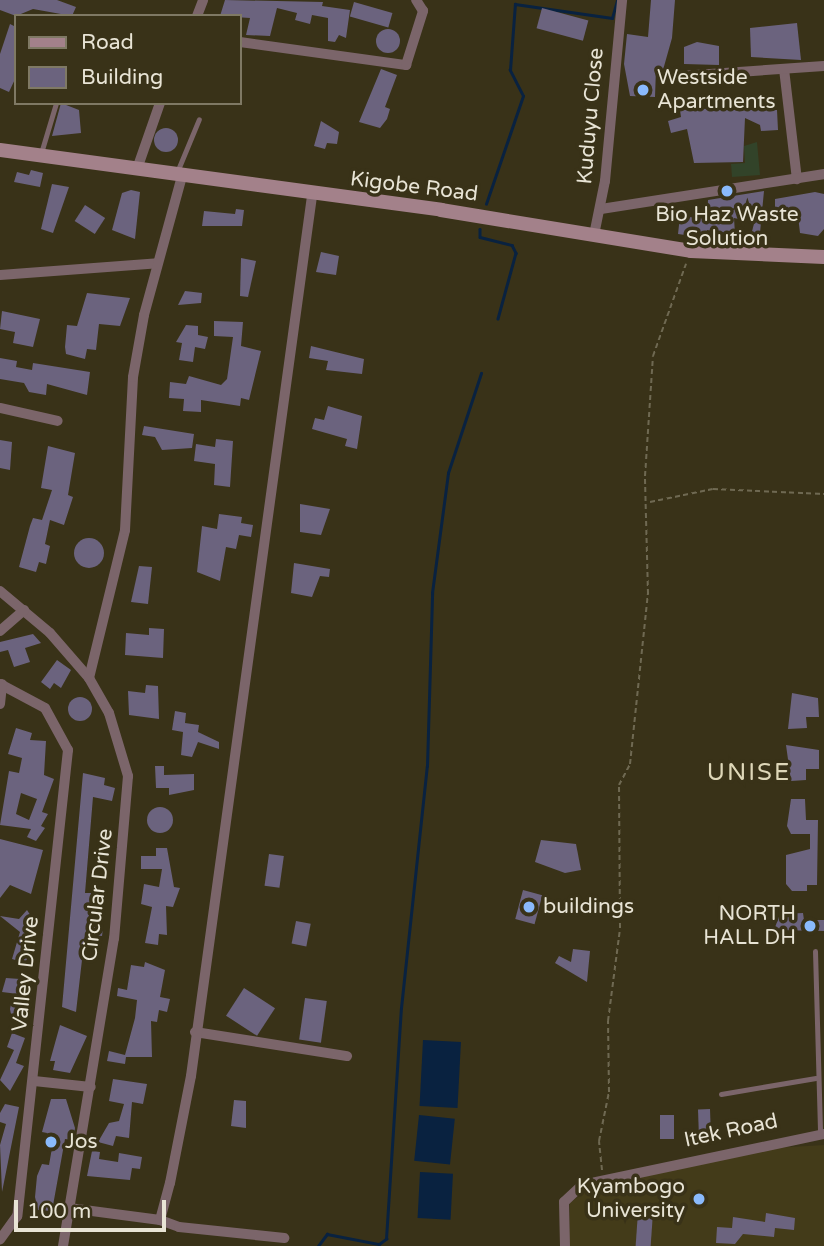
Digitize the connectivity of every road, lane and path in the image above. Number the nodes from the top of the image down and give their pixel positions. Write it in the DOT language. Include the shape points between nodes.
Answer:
graph roads {
  1 [pos="621,0"];
  2 [pos="421,2"];
  3 [pos="242,42"];
  4 [pos="824,66"];
  5 [pos="784,69"];
  6 [pos="681,76"];
  7 [pos="55,105"];
  8 [pos="159,105"];
  9 [pos="199,119"];
  10 [pos="0,150"];
  11 [pos="40,156"];
  12 [pos="137,169"];
  13 [pos="824,174"];
  14 [pos="179,175"];
  15 [pos="797,179"];
  16 [pos="312,196"];
  17 [pos="601,209"];
  18 [pos="594,235"];
  19 [pos="691,251"];
  20 [pos="824,257"];
  21 [pos="158,263"];
  22 [pos="0,275"];
  23 [pos="0,408"];
  24 [pos="58,421"];
  25 [pos="824,494"];
  26 [pos="649,502"];
  27 [pos="0,591"];
  28 [pos="24,610"];
  29 [pos="0,631"];
  30 [pos="89,678"];
  31 [pos="1,684"];
  32 [pos="0,704"];
  33 [pos="815,951"];
  34 [pos="195,1032"];
  35 [pos="347,1056"];
  36 [pos="816,1078"];
  37 [pos="34,1081"];
  38 [pos="91,1087"];
  39 [pos="721,1094"];
  40 [pos="822,1134"];
  41 [pos="603,1178"];
  42 [pos="69,1208"];
  43 [pos="160,1220"];
  44 [pos="284,1238"];
  45 [pos="0,1239"];
  46 [pos="63,1246"];
  47 [pos="565,1246"];
  1 -- 17 [label="street, Kuduyu Close"];
  2 -- 3 [label="street" via="406,65"];
  4 -- 5 [label="street"];
  5 -- 6 [label="street"];
  5 -- 15 [label="street"];
  7 -- 11 [label="lane"];
  8 -- 12 [label="street"];
  9 -- 14 [label="lane"];
  10 -- 11 [label="street, Kigobe Road"];
  11 -- 12 [label="street, Kigobe Road"];
  12 -- 14 [label="street, Kigobe Road"];
  13 -- 15 [label="street"];
  14 -- 16 [label="street, Kigobe Road"];
  14 -- 21 [label="street"];
  15 -- 17 [label="street"];
  16 -- 18 [label="street, Kigobe Road" via="441,209"];
  16 -- 34 [label="street"];
  17 -- 18 [label="street, Kuduyu Close"];
  18 -- 19 [label="street, Kigobe Road"];
  19 -- 20 [label="street, Kigobe Road"];
  19 -- 26 [label="path" via="671,317 655,342 645,476"];
  21 -- 22 [label="street"];
  21 -- 30 [label="street" via="133,377 118,571"];
  23 -- 24 [label="street"];
  25 -- 26 [label="path" via="713,489"];
  26 -- 41 [label="path" via="643,644 630,764 619,785 620,928 608,1021 609,1092 599,1141"];
  27 -- 28 [label="street, Circular Drive"];
  28 -- 29 [label="street"];
  28 -- 30 [label="street, Circular Drive"];
  30 -- 38 [label="street, Circular Drive" via="123,749 129,789"];
  31 -- 32 [label="street"];
  31 -- 37 [label="street, Valley Drive" via="46,708 68,747"];
  33 -- 36 [label="lane"];
  34 -- 35 [label="street"];
  34 -- 43 [label="street"];
  36 -- 39 [label="lane"];
  36 -- 40 [label="lane"];
  37 -- 38 [label="street"];
  37 -- 45 [label="street, Valley Drive" via="17,1216"];
  38 -- 42 [label="street, Circular Drive"];
  40 -- 41 [label="street, Itek Road"];
  41 -- 47 [label="street, Itek Road" via="567,1196"];
  42 -- 43 [label="street"];
  42 -- 46 [label="street, Circular Drive"];
  43 -- 44 [label="street" via="179,1227"];
}
